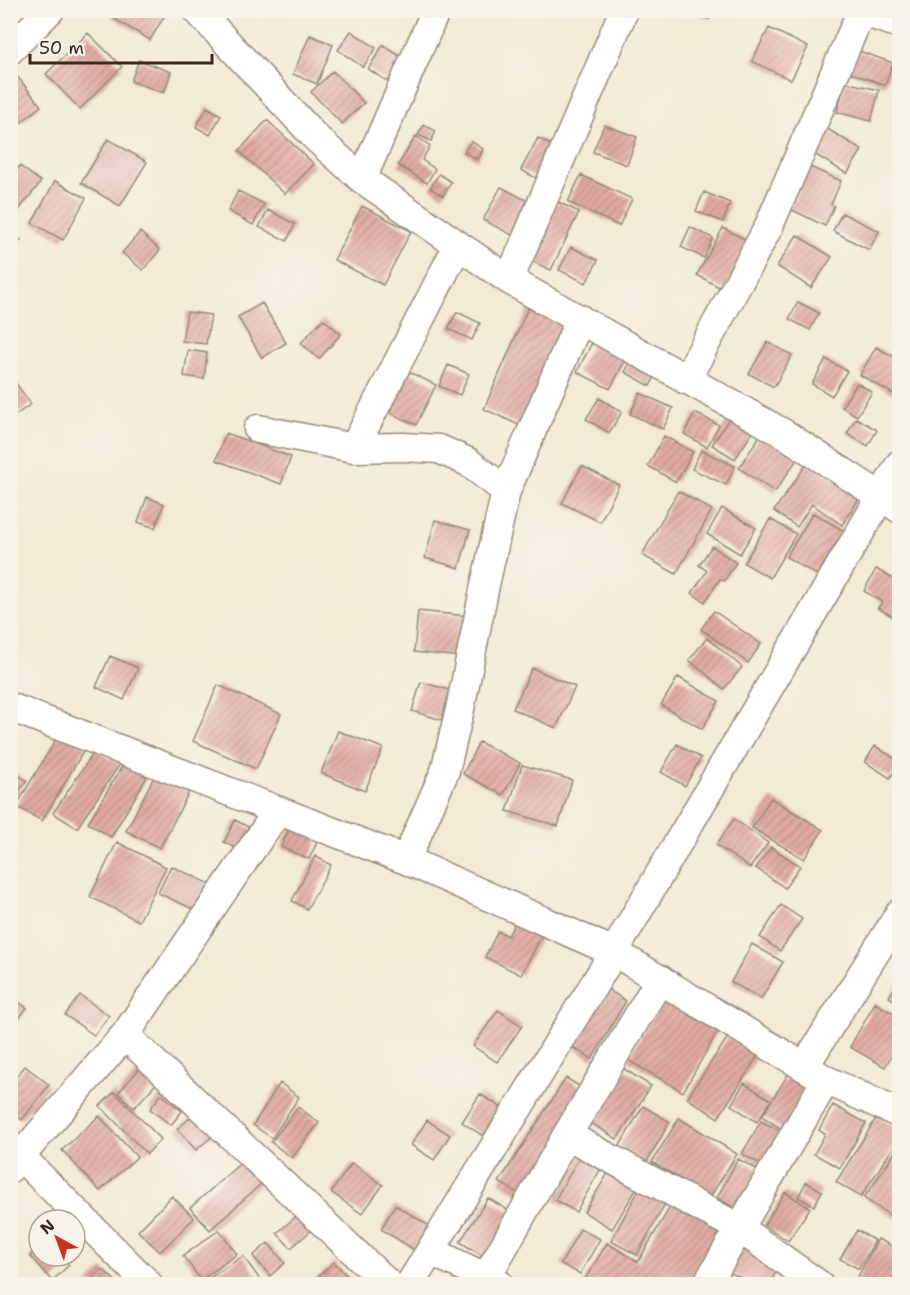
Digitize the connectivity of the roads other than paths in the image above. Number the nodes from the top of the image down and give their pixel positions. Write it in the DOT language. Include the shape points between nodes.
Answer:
graph roads {
  1 [pos="50,10"];
  2 [pos="197,10"];
  3 [pos="436,10"];
  4 [pos="624,10"];
  5 [pos="859,11"];
  6 [pos="900,24"];
  7 [pos="10,50"];
  8 [pos="362,179"];
  9 [pos="458,244"];
  10 [pos="509,280"];
  11 [pos="580,319"];
  12 [pos="686,380"];
  13 [pos="258,429"];
  14 [pos="354,448"];
  15 [pos="900,464"];
  16 [pos="506,491"];
  17 [pos="890,504"];
  18 [pos="10,707"];
  19 [pos="277,812"];
  20 [pos="406,860"];
  21 [pos="900,913"];
  22 [pos="614,952"];
  23 [pos="660,979"];
  24 [pos="125,1035"];
  25 [pos="815,1073"];
  26 [pos="900,1114"];
  27 [pos="567,1135"];
  28 [pos="14,1158"];
  29 [pos="739,1228"];
  30 [pos="431,1251"];
  31 [pos="493,1281"];
  32 [pos="148,1284"];
  33 [pos="388,1284"];
  34 [pos="410,1284"];
  35 [pos="706,1284"];
  36 [pos="818,1284"];
  1 -- 7 [label="street"];
  2 -- 8 [label="street" via="316,138"];
  3 -- 8 [label="street"];
  4 -- 10 [label="street"];
  5 -- 6 [label="street"];
  5 -- 12 [label="street" via="768,228"];
  8 -- 9 [label="street"];
  9 -- 10 [label="street"];
  9 -- 14 [label="street"];
  10 -- 11 [label="street"];
  11 -- 12 [label="street"];
  11 -- 16 [label="street"];
  12 -- 17 [label="street" via="783,433"];
  13 -- 14 [label="street"];
  14 -- 16 [label="street" via="439,449 468,462"];
  15 -- 17 [label="street"];
  16 -- 20 [label="street" via="445,771"];
  17 -- 22 [label="street"];
  18 -- 19 [label="street"];
  19 -- 20 [label="street"];
  19 -- 24 [label="street"];
  20 -- 22 [label="street"];
  21 -- 25 [label="street"];
  22 -- 23 [label="street"];
  22 -- 30 [label="street"];
  23 -- 25 [label="street"];
  23 -- 27 [label="street"];
  24 -- 28 [label="street"];
  24 -- 33 [label="street"];
  25 -- 26 [label="street"];
  25 -- 29 [label="street"];
  27 -- 29 [label="street"];
  27 -- 31 [label="street"];
  28 -- 32 [label="street"];
  29 -- 35 [label="street"];
  29 -- 36 [label="street"];
  30 -- 31 [label="street"];
  30 -- 34 [label="street"];
}
